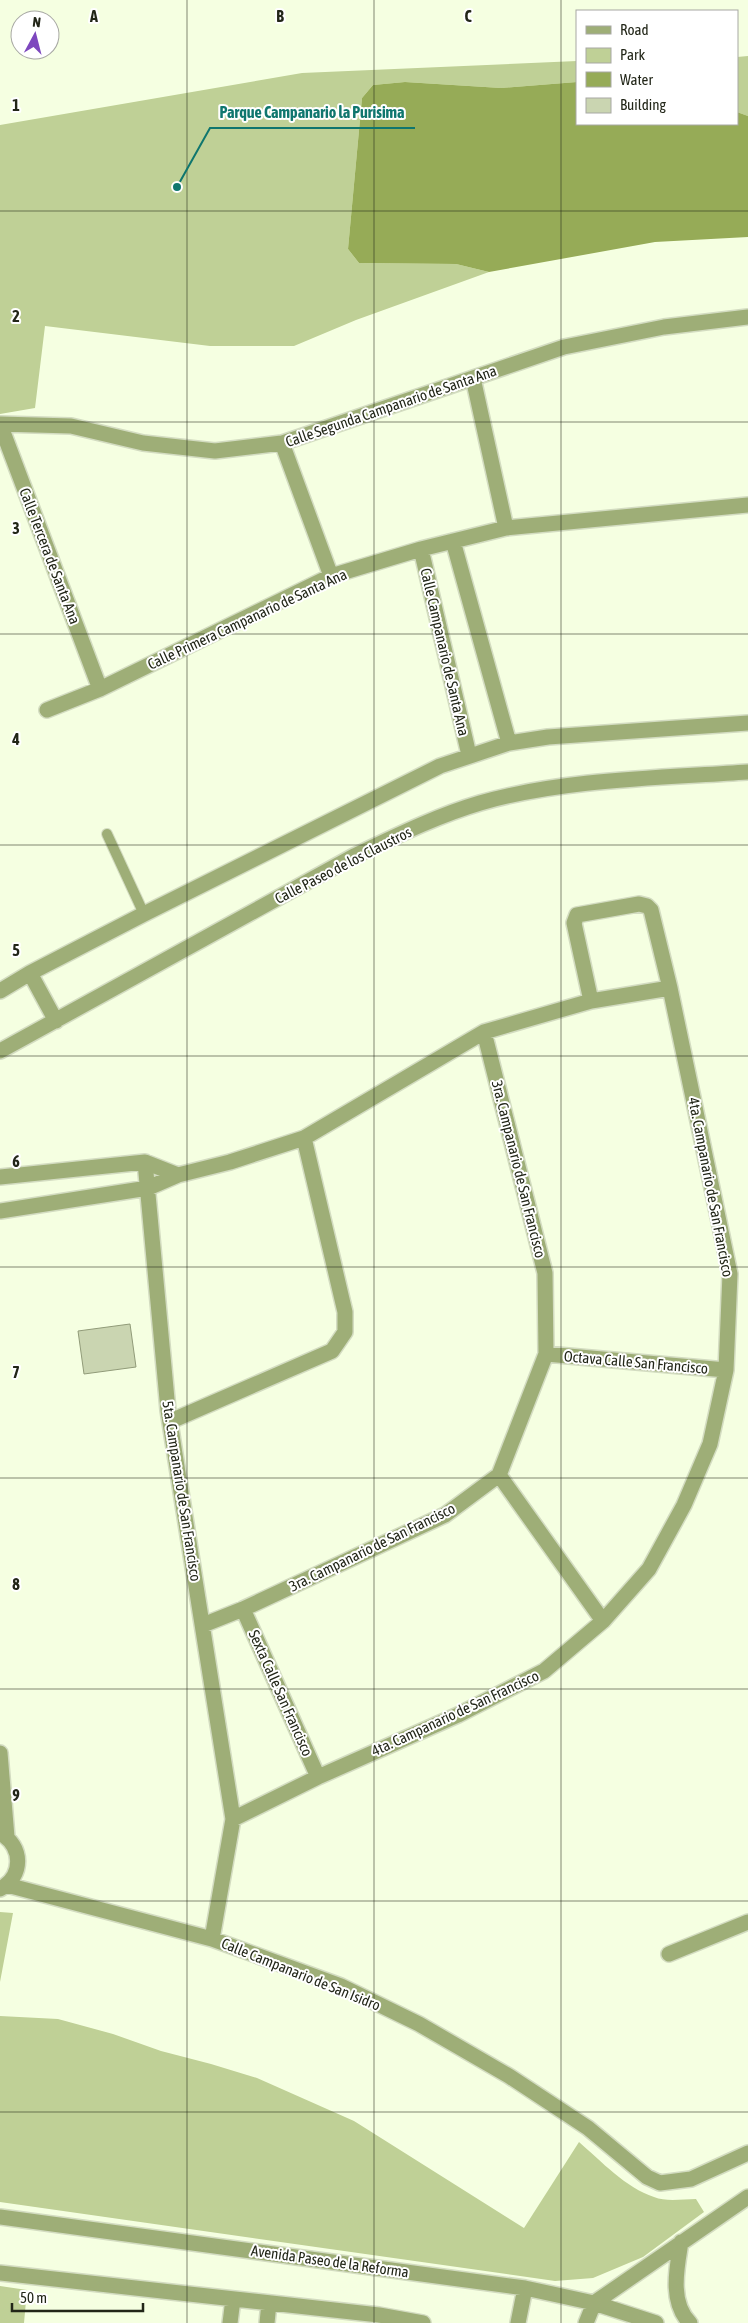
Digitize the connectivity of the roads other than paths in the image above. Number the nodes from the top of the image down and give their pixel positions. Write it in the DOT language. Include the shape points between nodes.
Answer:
graph roads {
  1 [pos="748,317"];
  2 [pos="473,378"];
  3 [pos="0,424"];
  4 [pos="282,443"];
  5 [pos="748,504"];
  6 [pos="506,528"];
  7 [pos="453,541"];
  8 [pos="421,549"];
  9 [pos="331,576"];
  10 [pos="100,689"];
  11 [pos="47,710"];
  12 [pos="748,723"];
  13 [pos="509,744"];
  14 [pos="470,755"];
  15 [pos="748,772"];
  16 [pos="107,834"];
  17 [pos="144,914"];
  18 [pos="30,973"];
  19 [pos="670,988"];
  20 [pos="0,991"];
  21 [pos="591,1002"];
  22 [pos="56,1021"];
  23 [pos="484,1032"];
  24 [pos="0,1051"];
  25 [pos="304,1138"];
  26 [pos="145,1162"];
  27 [pos="178,1175"];
  28 [pos="0,1177"];
  29 [pos="148,1188"];
  30 [pos="0,1211"];
  31 [pos="546,1354"];
  32 [pos="726,1370"];
  33 [pos="171,1421"];
  34 [pos="499,1476"];
  35 [pos="243,1609"];
  36 [pos="603,1621"];
  37 [pos="203,1625"];
  38 [pos="0,1753"];
  39 [pos="318,1777"];
  40 [pos="233,1819"];
  41 [pos="3,1835"];
  42 [pos="4,1887"];
  43 [pos="748,1922"];
  44 [pos="212,1939"];
  45 [pos="669,1954"];
  46 [pos="748,2154"];
  47 [pos="748,2197"];
  48 [pos="0,2217"];
  49 [pos="681,2242"];
  50 [pos="0,2273"];
  51 [pos="525,2288"];
  52 [pos="232,2299"];
  53 [pos="270,2302"];
  54 [pos="594,2303"];
  55 [pos="230,2323"];
  56 [pos="267,2323"];
  57 [pos="423,2323"];
  58 [pos="518,2323"];
  59 [pos="586,2323"];
  60 [pos="656,2323"];
  61 [pos="690,2323"];
  1 -- 2 [label="street, Calle Segunda Campanario de Santa Ana" via="664,326 564,348"];
  2 -- 4 [label="street, Calle Segunda Campanario de Santa Ana"];
  2 -- 6 [label="street"];
  3 -- 4 [label="street, Calle Segunda Campanario de Santa Ana" via="71,426 143,443 215,451"];
  3 -- 10 [label="street, Calle Tercera de Santa Ana"];
  4 -- 9 [label="street"];
  5 -- 6 [label="street, Calle Primera Campanario de Santa Ana"];
  6 -- 7 [label="street, Calle Primera Campanario de Santa Ana"];
  7 -- 8 [label="street, Calle Primera Campanario de Santa Ana"];
  7 -- 13 [label="street"];
  8 -- 9 [label="street, Calle Primera Campanario de Santa Ana"];
  8 -- 14 [label="street, Calle Campanario de Santa Ana"];
  9 -- 10 [label="street, Calle Primera Campanario de Santa Ana"];
  10 -- 11 [label="street, Calle Primera Campanario de Santa Ana"];
  12 -- 13 [label="street" via="548,737"];
  13 -- 14 [label="street"];
  14 -- 17 [label="street" via="440,766"];
  15 -- 22 [label="street, Calle Paseo de los Claustros" via="587,784 480,803 354,856"];
  16 -- 17 [label="lane"];
  17 -- 18 [label="street"];
  18 -- 20 [label="street"];
  18 -- 22 [label="street"];
  19 -- 21 [label="street"];
  19 -- 21 [label="street, 4ta. Campanario de San Francisco" via="651,910 639,904 577,915 574,923"];
  19 -- 32 [label="street, 4ta. Campanario de San Francisco" via="730,1274"];
  21 -- 23 [label="street"];
  22 -- 24 [label="street, Calle Paseo de los Claustros"];
  23 -- 25 [label="street"];
  23 -- 31 [label="street, 3ra. Campanario de San Francisco" via="544,1273"];
  25 -- 27 [label="street"];
  25 -- 33 [label="street" via="345,1312 345,1332 332,1351"];
  26 -- 27 [label="street"];
  26 -- 28 [label="street"];
  26 -- 29 [label="street, 5ta. Campanario de San Francisco"];
  27 -- 29 [label="street"];
  29 -- 30 [label="street"];
  29 -- 33 [label="street, 5ta. Campanario de San Francisco"];
  31 -- 32 [label="street, Octava Calle San Francisco"];
  31 -- 34 [label="street, 3ra. Campanario de San Francisco"];
  32 -- 36 [label="street, 4ta. Campanario de San Francisco" via="710,1444 684,1505 649,1569"];
  33 -- 37 [label="street, 5ta. Campanario de San Francisco"];
  34 -- 35 [label="street, 3ra. Campanario de San Francisco" via="444,1515"];
  34 -- 36 [label="street"];
  35 -- 37 [label="street, 3ra. Campanario de San Francisco"];
  35 -- 39 [label="street, Sexta Calle San Francisco"];
  36 -- 39 [label="street, 4ta. Campanario de San Francisco" via="544,1671 458,1715"];
  37 -- 40 [label="street, 5ta. Campanario de San Francisco"];
  38 -- 41 [label="street"];
  39 -- 40 [label="street, 4ta. Campanario de San Francisco"];
  40 -- 44 [label="street"];
  41 -- 42 [label="street" via="14,1845 18,1855 16,1872"];
  42 -- 44 [label="street, Calle Campanario de San Isidro"];
  43 -- 45 [label="street"];
  44 -- 46 [label="street, Calle Campanario de San Isidro" via="341,1986 419,2024 509,2076 588,2128 647,2177 660,2183 691,2179"];
  47 -- 49 [label="street"];
  48 -- 51 [label="street, Avenida Paseo de la Reforma"];
  49 -- 54 [label="street"];
  49 -- 61 [label="street" via="676,2294"];
  50 -- 52 [label="street"];
  51 -- 54 [label="street, Avenida Paseo de la Reforma"];
  51 -- 58 [label="street"];
  52 -- 53 [label="street"];
  52 -- 55 [label="street"];
  53 -- 56 [label="street"];
  53 -- 57 [label="street"];
  54 -- 59 [label="street"];
  54 -- 60 [label="street, Avenida Paseo de la Reforma"];
}
